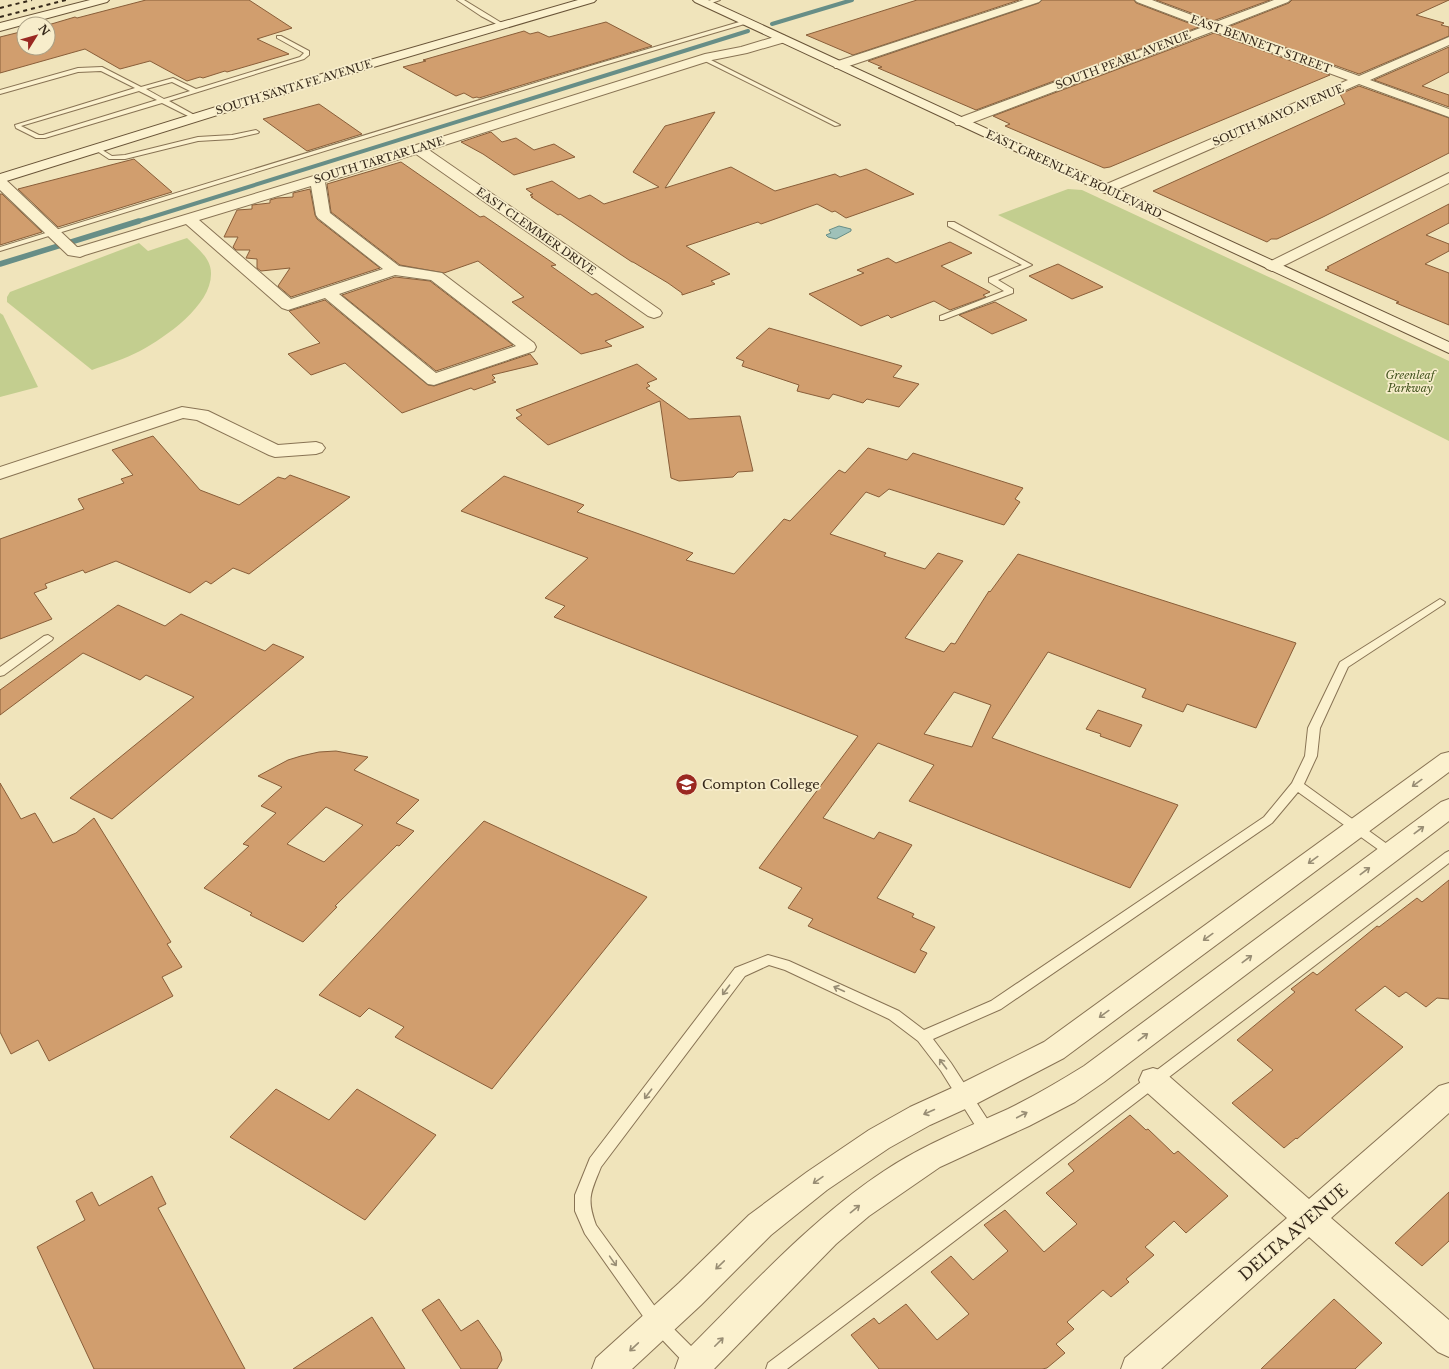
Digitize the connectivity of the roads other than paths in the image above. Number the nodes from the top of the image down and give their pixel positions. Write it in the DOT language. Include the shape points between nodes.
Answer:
graph roads {
  1 [pos="103,0"];
  2 [pos="460,0"];
  3 [pos="590,0"];
  4 [pos="1034,0"];
  5 [pos="1141,0"];
  6 [pos="1284,0"];
  7 [pos="707,1"];
  8 [pos="746,22"];
  9 [pos="502,25"];
  10 [pos="1213,26"];
  11 [pos="0,27"];
  12 [pos="279,37"];
  13 [pos="781,39"];
  14 [pos="1449,40"];
  15 [pos="703,58"];
  16 [pos="839,66"];
  17 [pos="1360,80"];
  18 [pos="141,89"];
  19 [pos="196,91"];
  20 [pos="0,92"];
  21 [pos="164,101"];
  22 [pos="1449,112"];
  23 [pos="196,118"];
  24 [pos="961,122"];
  25 [pos="837,125"];
  26 [pos="256,132"];
  27 [pos="97,149"];
  28 [pos="418,149"];
  29 [pos="1449,177"];
  30 [pos="317,179"];
  31 [pos="0,180"];
  32 [pos="1107,189"];
  33 [pos="189,219"];
  34 [pos="951,224"];
  35 [pos="54,235"];
  36 [pos="0,249"];
  37 [pos="1272,266"];
  38 [pos="394,270"];
  39 [pos="328,292"];
  40 [pos="654,313"];
  41 [pos="943,318"];
  42 [pos="1449,348"];
  43 [pos="316,448"];
  44 [pos="0,473"];
  45 [pos="1440,602"];
  46 [pos="48,638"];
  47 [pos="0,672"];
  48 [pos="1449,760"];
  49 [pos="1297,785"];
  50 [pos="1449,808"];
  51 [pos="1356,828"];
  52 [pos="1390,852"];
  53 [pos="1449,856"];
  54 [pos="923,1037"];
  55 [pos="1153,1080"];
  56 [pos="1449,1095"];
  57 [pos="964,1096"];
  58 [pos="988,1133"];
  59 [pos="1310,1218"];
  60 [pos="658,1324"];
  61 [pos="1449,1341"];
  62 [pos="694,1366"];
  63 [pos="608,1369"];
  64 [pos="774,1369"];
  65 [pos="1137,1369"];
  1 -- 11 [label="street"];
  2 -- 9 [label="lane"];
  3 -- 9 [label="street, SOUTH SANTA FE AVENUE"];
  4 -- 16 [label="street"];
  5 -- 10 [label="street, EAST BENNETT STREET"];
  6 -- 10 [label="street, SOUTH PEARL AVENUE"];
  7 -- 8 [label="street, EAST GREENLEAF BOULEVARD"];
  8 -- 13 [label="street, EAST GREENLEAF BOULEVARD"];
  8 -- 35 [label="lane" via="592,67"];
  9 -- 23 [label="street, SOUTH SANTA FE AVENUE"];
  10 -- 17 [label="street, EAST BENNETT STREET"];
  10 -- 24 [label="street, SOUTH PEARL AVENUE"];
  12 -- 19 [label="lane" via="307,52 306,55"];
  13 -- 15 [label="street, SOUTH TARTAR LANE"];
  13 -- 16 [label="street, EAST GREENLEAF BOULEVARD"];
  14 -- 17 [label="street, SOUTH MAYO AVENUE"];
  15 -- 25 [label="lane"];
  15 -- 28 [label="street, SOUTH TARTAR LANE"];
  16 -- 24 [label="street, EAST GREENLEAF BOULEVARD"];
  17 -- 22 [label="street, EAST BENNETT STREET"];
  17 -- 32 [label="street, SOUTH MAYO AVENUE"];
  18 -- 19 [label="lane" via="170,80"];
  18 -- 20 [label="lane" via="102,69 78,70"];
  18 -- 21 [label="lane"];
  18 -- 21 [label="lane" via="18,124 18,127 38,137 44,137"];
  19 -- 21 [label="lane"];
  21 -- 23 [label="lane"];
  23 -- 27 [label="street, SOUTH SANTA FE AVENUE"];
  24 -- 32 [label="street, EAST GREENLEAF BOULEVARD"];
  26 -- 27 [label="lane" via="232,137 198,139 125,157 111,158"];
  27 -- 31 [label="street, SOUTH SANTA FE AVENUE"];
  28 -- 30 [label="street, SOUTH TARTAR LANE"];
  28 -- 40 [label="street, EAST CLEMMER DRIVE"];
  29 -- 37 [label="street"];
  30 -- 33 [label="street, SOUTH TARTAR LANE"];
  30 -- 38 [label="street" via="324,215"];
  31 -- 35 [label="street, SOUTH TARTAR LANE"];
  32 -- 37 [label="street, EAST GREENLEAF BOULEVARD"];
  33 -- 35 [label="street, SOUTH TARTAR LANE" via="80,252 73,252"];
  33 -- 39 [label="street" via="288,305"];
  34 -- 41 [label="lane" via="1028,265 992,280 1010,291"];
  35 -- 36 [label="lane"];
  37 -- 42 [label="street, EAST GREENLEAF BOULEVARD"];
  38 -- 39 [label="street"];
  38 -- 39 [label="street" via="436,276 528,347 434,380"];
  43 -- 44 [label="street" via="275,451 202,415 182,412"];
  45 -- 49 [label="lane" via="1344,666 1314,728 1311,756"];
  46 -- 47 [label="lane"];
  48 -- 51 [label="street, one-way"];
  49 -- 51 [label="lane"];
  49 -- 54 [label="lane" via="1268,820 996,1005"];
  52 -- 50 [label="street, one-way"];
  51 -- 52 [label="lane"];
  51 -- 57 [label="street, one-way" via="1060,1045"];
  58 -- 52 [label="street, one-way" via="1064,1093 1094,1074"];
  53 -- 55 [label="lane"];
  57 -- 54 [label="lane, one-way"];
  54 -- 60 [label="lane, one-way" via="894,1015 789,966 768,960 740,972 595,1163 582,1195 583,1211 590,1229"];
  55 -- 59 [label="street"];
  55 -- 64 [label="lane"];
  56 -- 59 [label="street, DELTA AVENUE"];
  57 -- 58 [label="lane"];
  57 -- 60 [label="street, one-way" via="906,1124 817,1181 760,1225"];
  62 -- 58 [label="street, one-way" via="825,1234 858,1206 930,1158"];
  59 -- 61 [label="street"];
  59 -- 65 [label="street, DELTA AVENUE"];
  60 -- 62 [label="lane"];
  60 -- 63 [label="street, one-way"];
}
